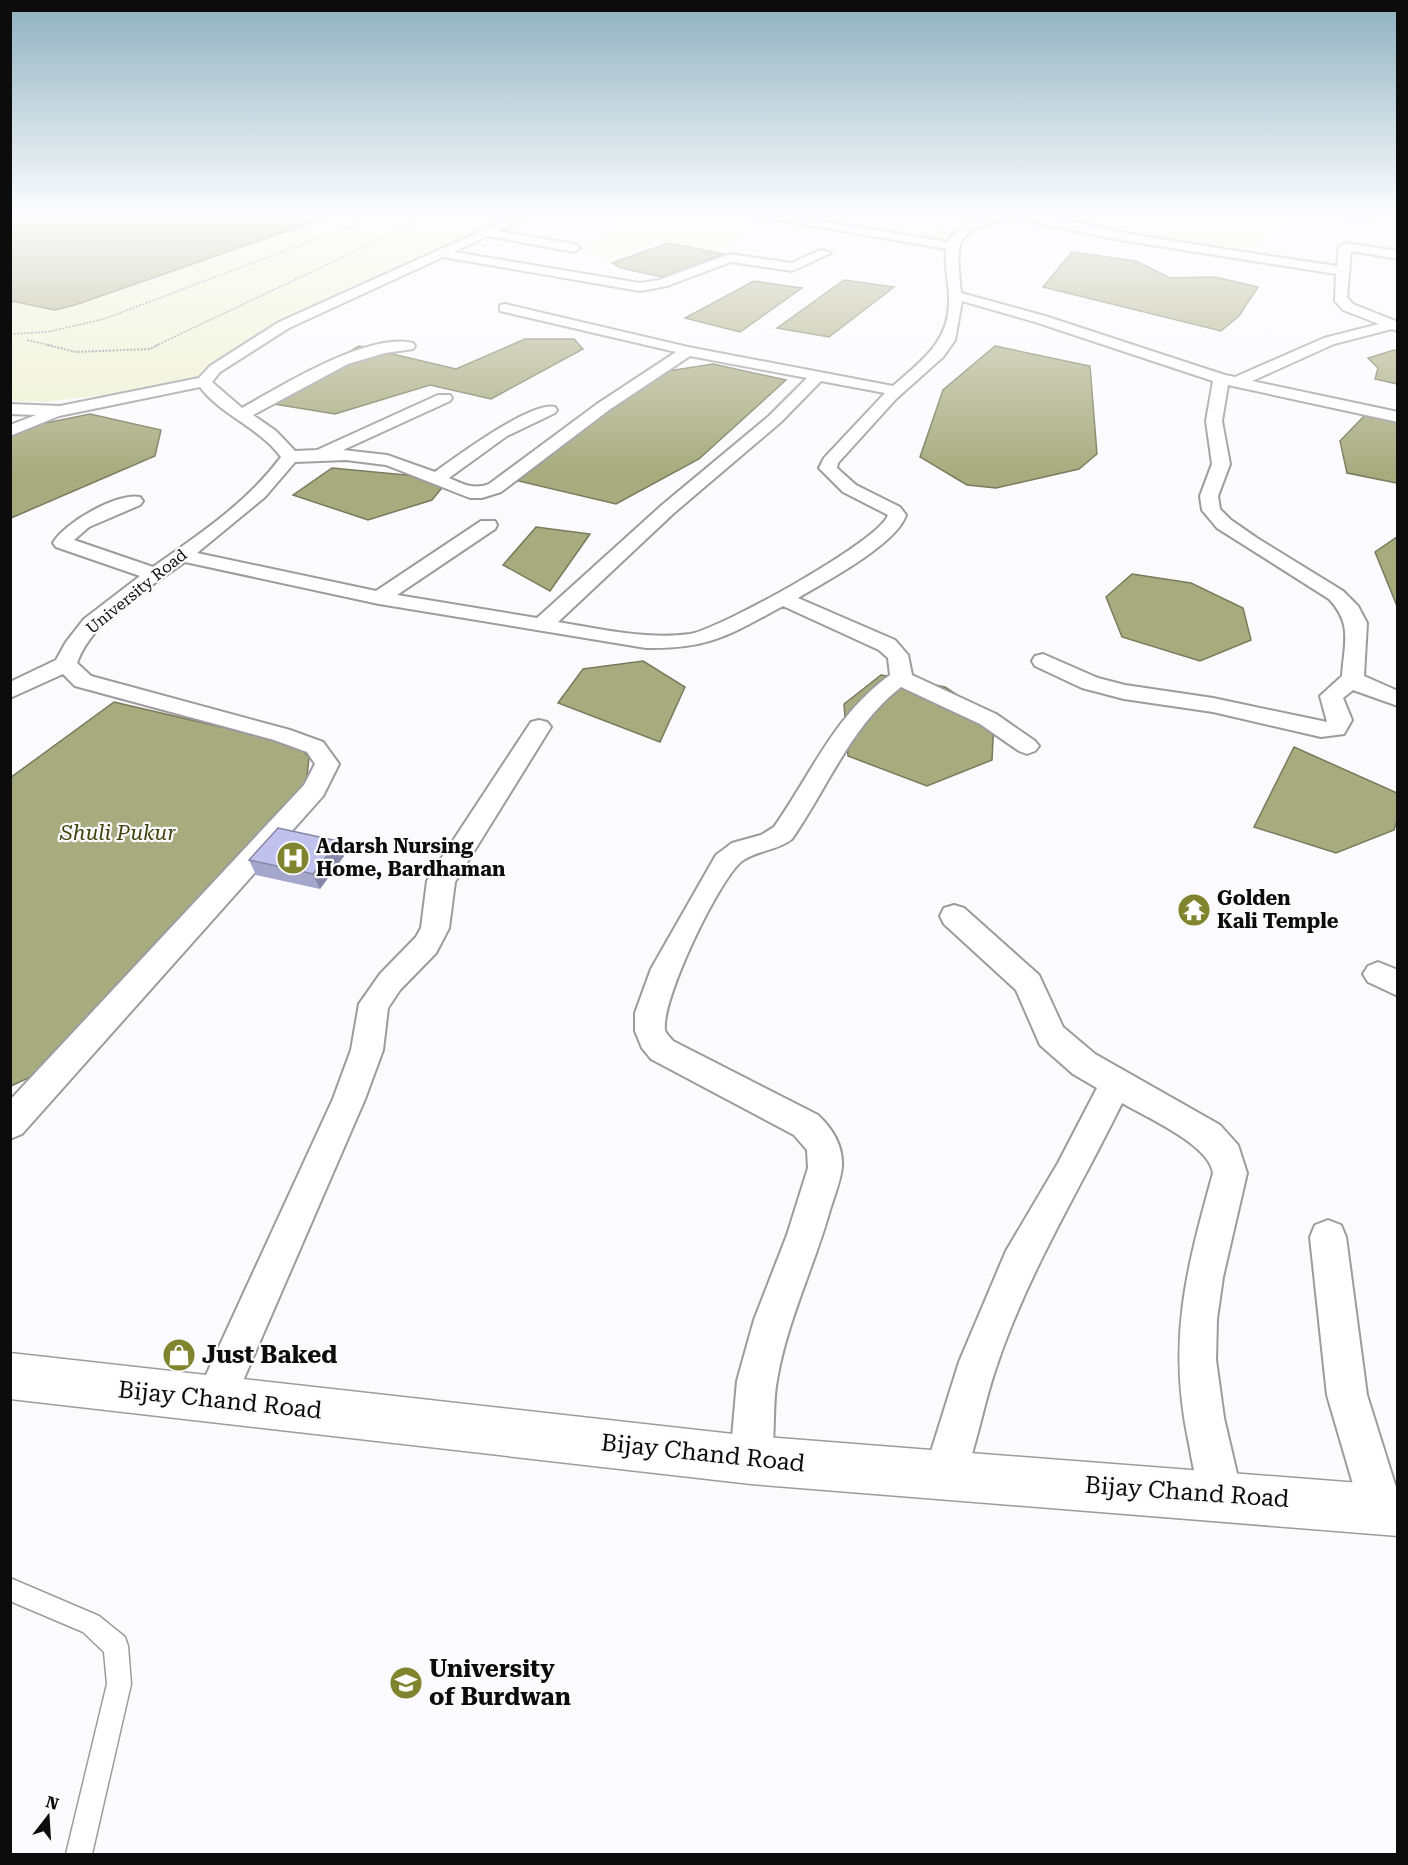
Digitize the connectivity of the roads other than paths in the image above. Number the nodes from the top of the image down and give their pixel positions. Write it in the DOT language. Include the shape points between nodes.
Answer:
graph roads {
  1 [pos="338,300"];
  2 [pos="955,300"];
  3 [pos="973,300"];
  4 [pos="1340,300"];
  5 [pos="506,308"];
  6 [pos="1395,326"];
  7 [pos="408,346"];
  8 [pos="688,351"];
  9 [pos="817,377"];
  10 [pos="1229,380"];
  11 [pos="204,382"];
  12 [pos="897,392"];
  13 [pos="444,398"];
  14 [pos="10,409"];
  15 [pos="549,410"];
  16 [pos="60,411"];
  17 [pos="244,414"];
  18 [pos="1398,417"];
  19 [pos="10,431"];
  20 [pos="319,454"];
  21 [pos="290,457"];
  22 [pos="437,478"];
  23 [pos="134,501"];
  24 [pos="488,525"];
  25 [pos="179,555"];
  26 [pos="154,574"];
  27 [pos="380,598"];
  28 [pos="782,598"];
  29 [pos="541,626"];
  30 [pos="1043,661"];
  31 [pos="66,664"];
  32 [pos="901,676"];
  33 [pos="1353,678"];
  34 [pos="10,691"];
  35 [pos="1398,699"];
  36 [pos="538,727"];
  37 [pos="1028,746"];
  38 [pos="954,916"];
  39 [pos="1116,1083"];
  40 [pos="10,1124"];
  41 [pos="1328,1237"];
  42 [pos="10,1376"];
  43 [pos="215,1400"];
  44 [pos="751,1460"];
  45 [pos="945,1474"];
  46 [pos="1221,1495"];
  47 [pos="1389,1510"];
  48 [pos="10,1589"];
  49 [pos="79,1854"];
  1 -- 11 [label="street" via="284,325 215,369"];
  2 -- 12 [label="street" via="948,340"];
  3 -- 10 [label="street"];
  4 -- 6 [label="street"];
  5 -- 8 [label="street"];
  6 -- 10 [label="street" via="1329,341"];
  7 -- 17 [label="street" via="351,356"];
  8 -- 9 [label="street"];
  8 -- 22 [label="street" via="603,407 495,488 470,493"];
  9 -- 12 [label="street"];
  9 -- 29 [label="street" via="775,419 668,509"];
  10 -- 18 [label="street"];
  10 -- 33 [label="street" via="1214,421 1221,464 1209,496 1211,510 1224,524 1336,595 1351,610 1356,623"];
  11 -- 16 [label="street"];
  11 -- 17 [label="street" via="210,393"];
  12 -- 28 [label="street" via="834,455 828,468 835,479 856,493 894,511 895,521 858,552"];
  13 -- 20 [label="street"];
  14 -- 16 [label="street"];
  15 -- 22 [label="street" via="501,433"];
  16 -- 19 [label="street"];
  17 -- 21 [label="street" via="282,443"];
  20 -- 21 [label="street"];
  20 -- 22 [label="street" via="368,457"];
  21 -- 25 [label="street, University Road" via="281,472 240,510"];
  23 -- 26 [label="street" via="75,527 64,536 63,543"];
  24 -- 27 [label="street"];
  25 -- 26 [label="street, University Road"];
  25 -- 27 [label="street"];
  26 -- 31 [label="street, University Road" via="100,616 72,644"];
  27 -- 29 [label="street"];
  28 -- 29 [label="street" via="708,637 668,642"];
  28 -- 32 [label="street" via="887,645 902,660"];
  30 -- 33 [label="street" via="1101,686 1213,705 1321,730 1336,729 1340,720 1330,696"];
  31 -- 34 [label="street"];
  31 -- 40 [label="street" via="83,681 315,747 327,764 314,790"];
  32 -- 37 [label="street" via="988,719"];
  32 -- 44 [label="street" via="863,706 846,727 783,833 776,840 734,852 725,862 657,986 651,1010 650,1034 662,1050 806,1125 817,1135 824,1150 825,1168 773,1320 757,1381"];
  33 -- 35 [label="street" via="1361,686"];
  36 -- 43 [label="street" via="441,882 435,928 426,945 374,1004 367,1050 350,1099"];
  38 -- 39 [label="street" via="1028,983 1051,1036 1084,1064"];
  39 -- 45 [label="street" via="1019,1264 978,1362"];
  39 -- 46 [label="street" via="1208,1136 1223,1149 1229,1161 1230,1173 1206,1269 1197,1340 1202,1414"];
  41 -- 47 [label="street" via="1347,1395 1356,1432"];
  42 -- 43 [label="main road, Bijay Chand Road"];
  43 -- 44 [label="main road, Bijay Chand Road"];
  44 -- 45 [label="main road, Bijay Chand Road"];
  45 -- 46 [label="main road, Bijay Chand Road"];
  46 -- 47 [label="main road, Bijay Chand Road"];
  48 -- 49 [label="lane" via="91,1624 116,1646 119,1684"];
}
